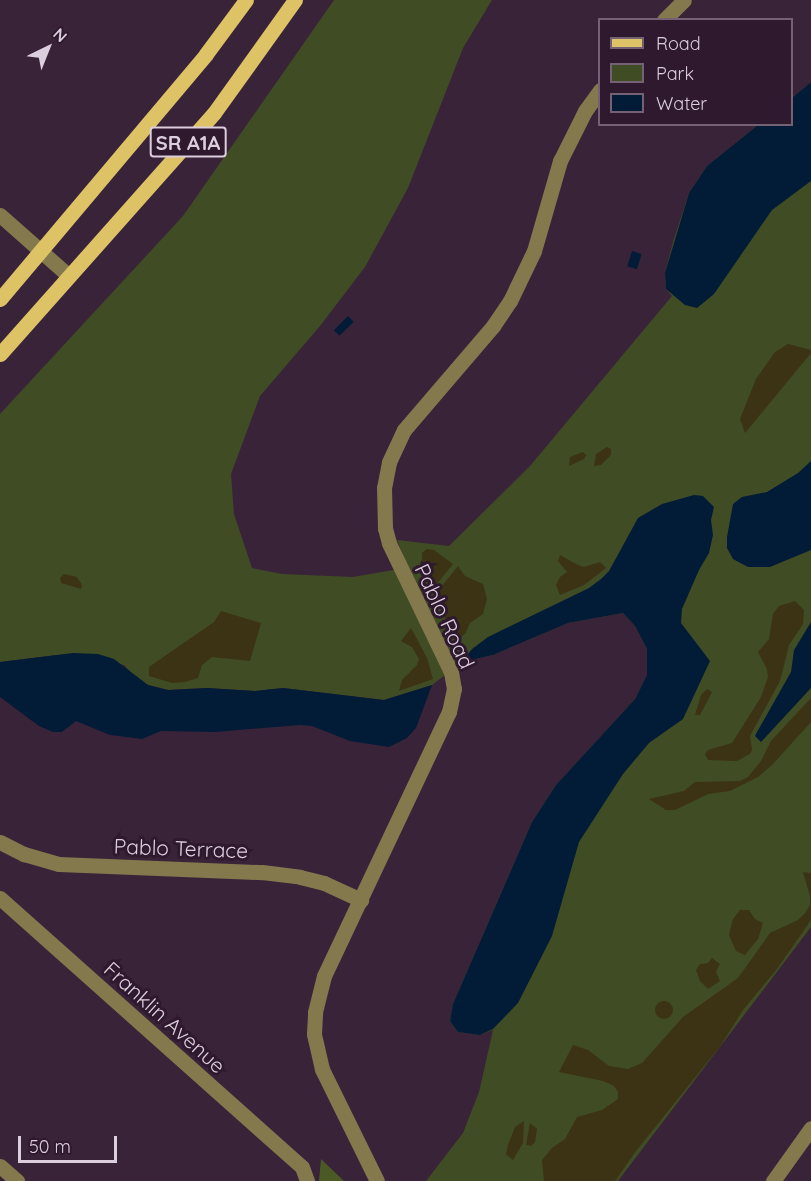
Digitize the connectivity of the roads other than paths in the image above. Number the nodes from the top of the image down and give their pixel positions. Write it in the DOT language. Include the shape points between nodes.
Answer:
graph roads {
  1 [pos="246,0"];
  2 [pos="295,0"];
  3 [pos="684,0"];
  4 [pos="666,18"];
  5 [pos="598,93"];
  6 [pos="0,215"];
  7 [pos="41,252"];
  8 [pos="69,276"];
  9 [pos="0,299"];
  10 [pos="0,354"];
  11 [pos="0,842"];
  12 [pos="0,898"];
  13 [pos="361,900"];
  14 [pos="811,1128"];
  15 [pos="0,1166"];
  16 [pos="304,1174"];
  17 [pos="17,1181"];
  18 [pos="377,1181"];
  19 [pos="773,1181"];
  1 -- 7 [label="main road, SR A1A" via="206,54"];
  2 -- 8 [label="main road, SR A1A" via="214,113"];
  3 -- 4 [label="street"];
  5 -- 13 [label="street, Pablo Road" via="560,161 534,251 510,301 493,326 414,415 389,462 383,504 389,543 452,672 454,689 449,712"];
  6 -- 7 [label="street"];
  7 -- 8 [label="street"];
  7 -- 9 [label="main road, SR A1A"];
  8 -- 10 [label="main road, SR A1A"];
  11 -- 13 [label="street, Pablo Terrace" via="59,864 300,877"];
  12 -- 16 [label="street, Franklin Avenue"];
  13 -- 18 [label="street, Pablo Road" via="318,994 314,1034 322,1070"];
  14 -- 19 [label="street"];
  15 -- 17 [label="street"];
}
